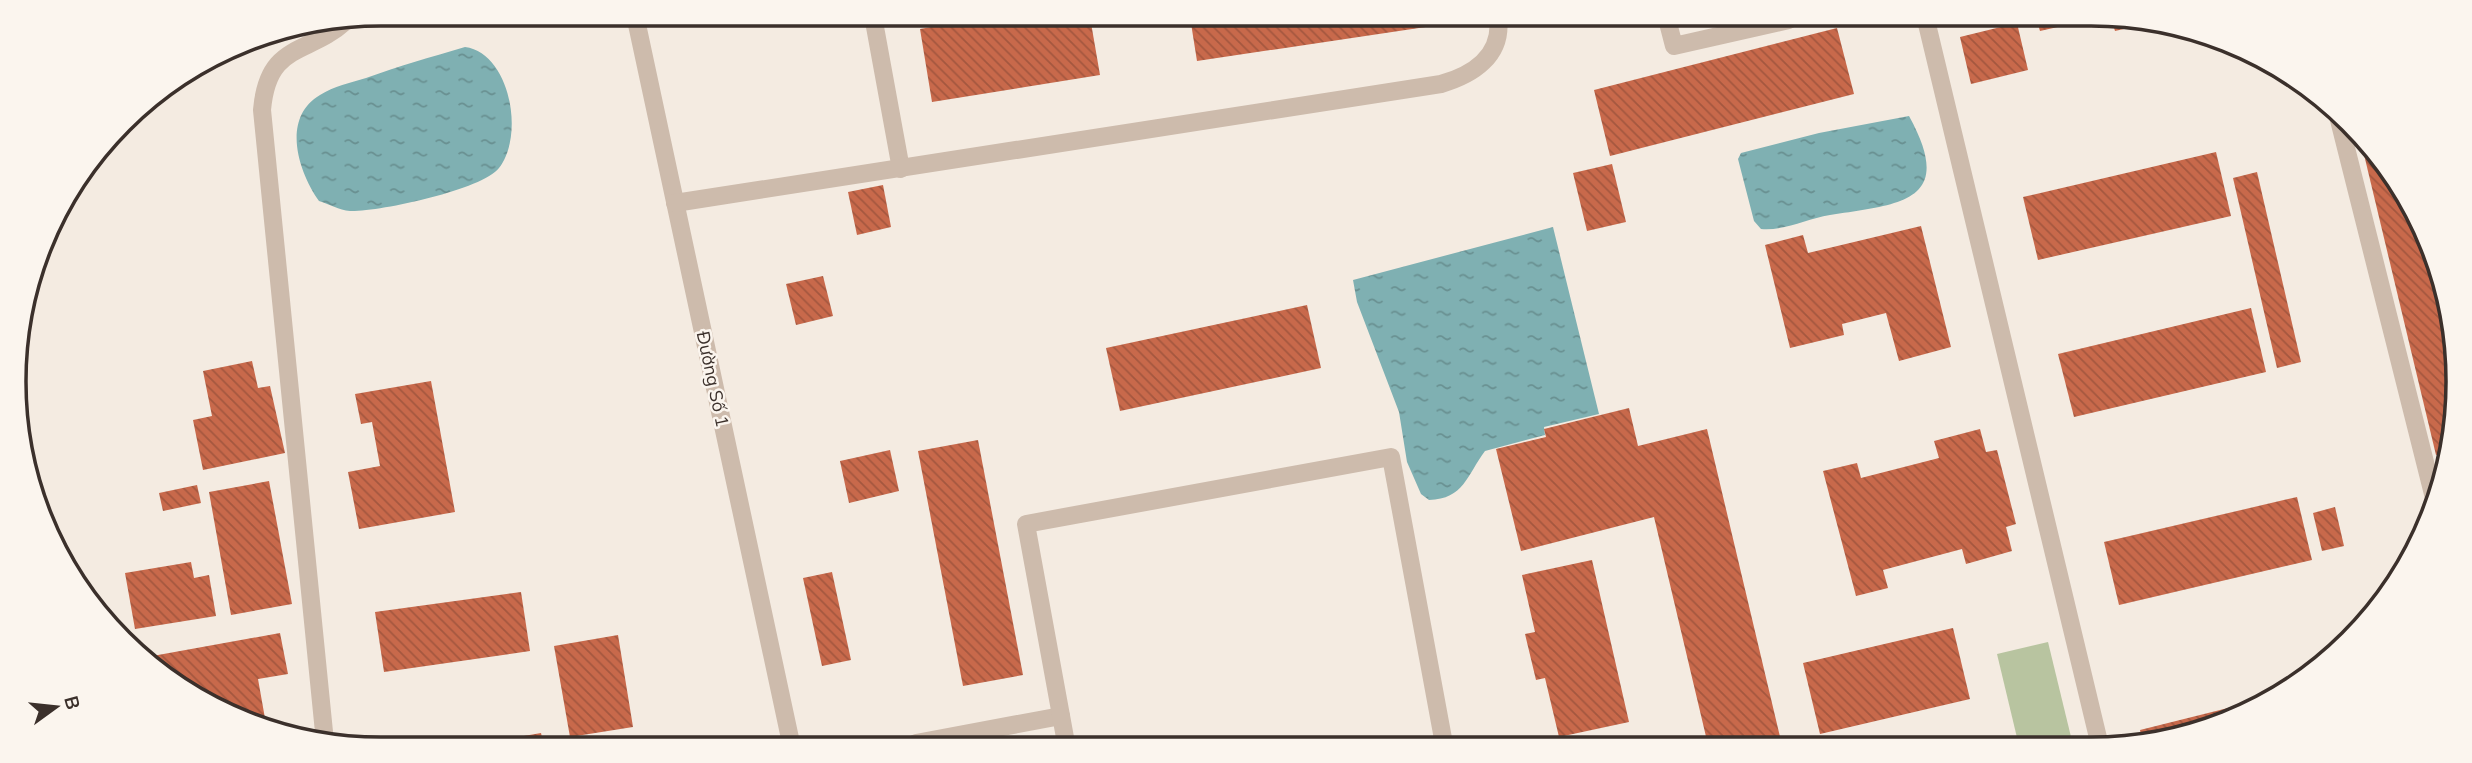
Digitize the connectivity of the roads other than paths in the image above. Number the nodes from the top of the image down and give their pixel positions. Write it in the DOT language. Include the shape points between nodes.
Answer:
graph roads {
  1 [pos="637,26"];
  2 [pos="875,26"];
  3 [pos="1497,26"];
  4 [pos="1669,26"];
  5 [pos="1763,26"];
  6 [pos="1927,26"];
  7 [pos="335,29"];
  8 [pos="2341,129"];
  9 [pos="901,169"];
  10 [pos="675,204"];
  11 [pos="2431,484"];
  12 [pos="1061,716"];
  13 [pos="324,732"];
  14 [pos="790,737"];
  15 [pos="948,737"];
  16 [pos="1065,737"];
  17 [pos="1443,737"];
  18 [pos="2098,737"];
  1 -- 10 [label="street, Đường Số 1"];
  2 -- 9 [label="street"];
  3 -- 9 [label="street" via="1496,40 1480,66 1463,78 1441,84"];
  4 -- 5 [label="street" via="1674,47"];
  6 -- 18 [label="street"];
  7 -- 13 [label="street" via="290,51 277,65 263,94 262,110"];
  8 -- 11 [label="street"];
  9 -- 10 [label="street"];
  10 -- 14 [label="street, Đường Số 1"];
  12 -- 15 [label="street"];
  12 -- 16 [label="street"];
  12 -- 17 [label="street" via="1026,524 1391,457"];
}
